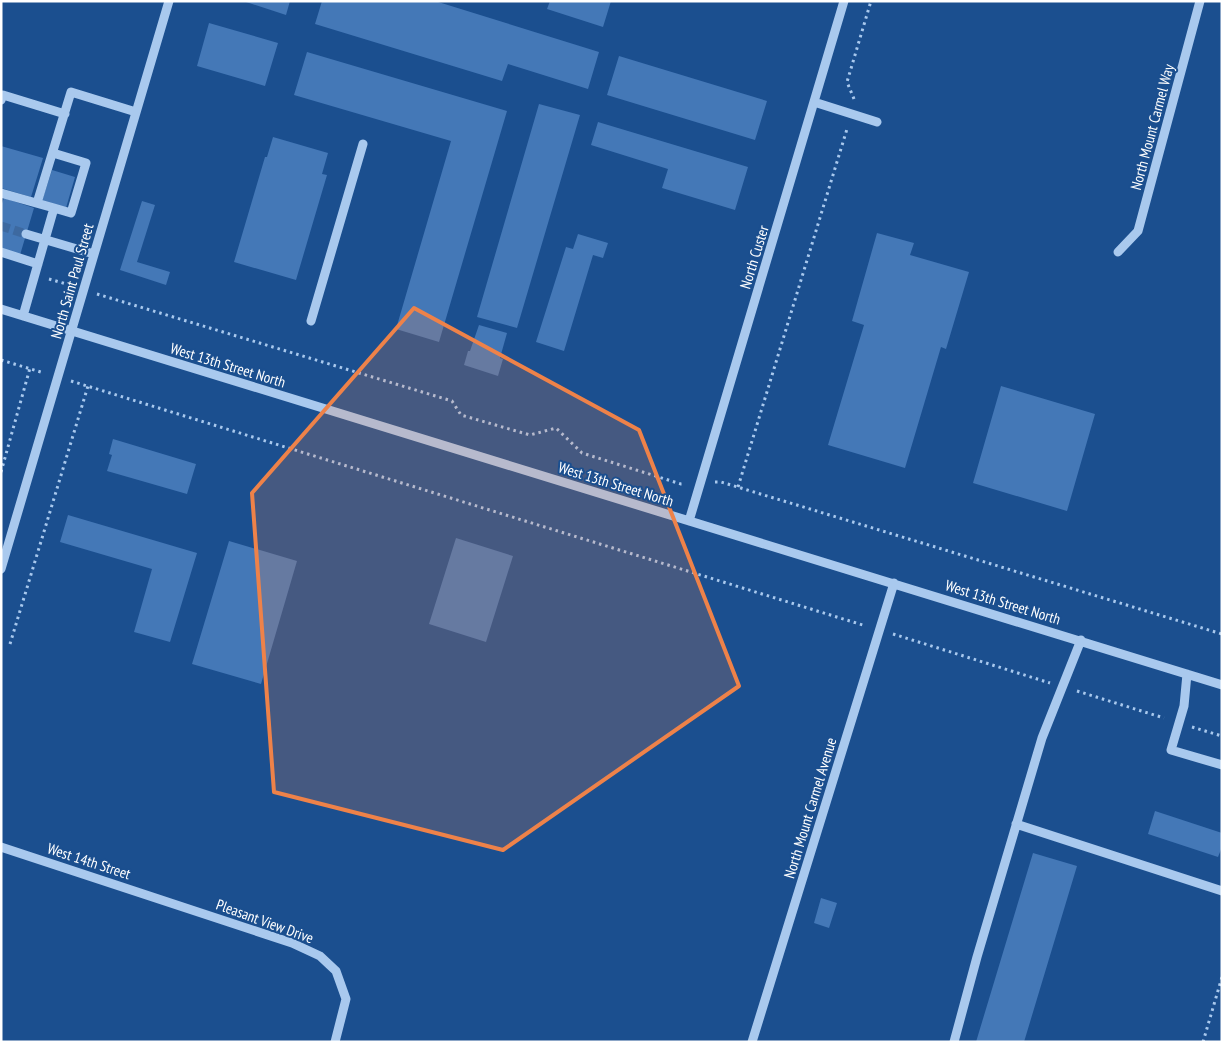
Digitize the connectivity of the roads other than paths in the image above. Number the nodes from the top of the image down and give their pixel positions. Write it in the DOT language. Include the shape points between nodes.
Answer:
graph roads {
  1 [pos="169,1"];
  2 [pos="844,1"];
  3 [pos="1200,1"];
  4 [pos="1,100"];
  5 [pos="814,102"];
  6 [pos="136,112"];
  7 [pos="64,114"];
  8 [pos="876,122"];
  9 [pos="363,144"];
  10 [pos="52,153"];
  11 [pos="1,193"];
  12 [pos="37,203"];
  13 [pos="54,208"];
  14 [pos="26,234"];
  15 [pos="45,240"];
  16 [pos="1,252"];
  17 [pos="1118,252"];
  18 [pos="94,254"];
  19 [pos="38,264"];
  20 [pos="1,309"];
  21 [pos="23,316"];
  22 [pos="311,321"];
  23 [pos="72,331"];
  24 [pos="689,521"];
  25 [pos="1,569"];
  26 [pos="894,583"];
  27 [pos="1081,640"];
  28 [pos="1187,674"];
  29 [pos="1222,684"];
  30 [pos="1222,765"];
  31 [pos="1016,824"];
  32 [pos="1,847"];
  33 [pos="1222,890"];
  34 [pos="167,902"];
  35 [pos="335,1042"];
  36 [pos="752,1042"];
  37 [pos="954,1042"];
  1 -- 6 [label="street, North Saint Paul Street"];
  2 -- 5 [label="street, North Custer"];
  3 -- 17 [label="street, North Mount Carmel Way" via="1138,230"];
  4 -- 7 [label="street" via="3,95"];
  5 -- 8 [label="street"];
  5 -- 24 [label="street, North Custer"];
  6 -- 7 [label="street" via="71,92"];
  6 -- 18 [label="street, North Saint Paul Street"];
  7 -- 10 [label="street"];
  9 -- 22 [label="street"];
  10 -- 12 [label="street"];
  10 -- 13 [label="street" via="86,163 71,213"];
  11 -- 12 [label="street"];
  12 -- 13 [label="street"];
  13 -- 15 [label="street"];
  14 -- 15 [label="street"];
  15 -- 18 [label="street"];
  15 -- 19 [label="street"];
  16 -- 19 [label="street"];
  18 -- 23 [label="street, North Saint Paul Street"];
  19 -- 21 [label="street"];
  20 -- 21 [label="street, West 13th Street North"];
  21 -- 23 [label="street, West 13th Street North"];
  23 -- 24 [label="street, West 13th Street North"];
  23 -- 25 [label="street, North Saint Paul Street"];
  24 -- 26 [label="street, West 13th Street North"];
  26 -- 27 [label="street, West 13th Street North"];
  26 -- 36 [label="street, North Mount Carmel Avenue"];
  27 -- 28 [label="street, West 13th Street North"];
  27 -- 31 [label="street" via="1042,738"];
  28 -- 29 [label="street, West 13th Street North"];
  28 -- 30 [label="street" via="1184,706 1171,750"];
  31 -- 33 [label="street"];
  31 -- 37 [label="street"];
  32 -- 34 [label="street, West 14th Street"];
  34 -- 35 [label="street, Pleasant View Drive" via="292,943 320,956 336,971 346,999"];
}
